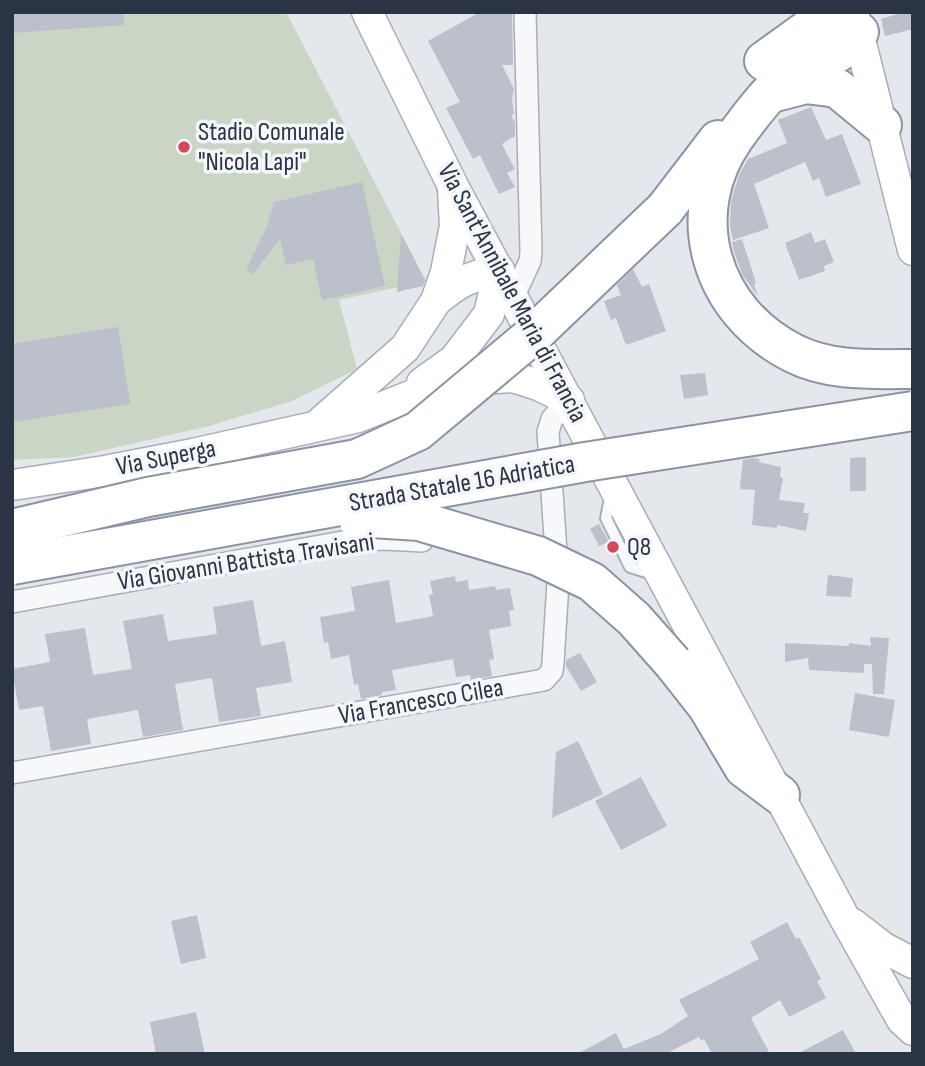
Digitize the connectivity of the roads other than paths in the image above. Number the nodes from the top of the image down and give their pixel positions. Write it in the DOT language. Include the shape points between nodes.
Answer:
graph roads {
  1 [pos="367,12"];
  2 [pos="525,12"];
  3 [pos="779,12"];
  4 [pos="856,22"];
  5 [pos="767,78"];
  6 [pos="882,125"];
  7 [pos="453,186"];
  8 [pos="913,250"];
  9 [pos="499,270"];
  10 [pos="514,296"];
  11 [pos="436,301"];
  12 [pos="909,377"];
  13 [pos="398,400"];
  14 [pos="569,400"];
  15 [pos="913,411"];
  16 [pos="318,425"];
  17 [pos="12,485"];
  18 [pos="12,529"];
  19 [pos="12,544"];
  20 [pos="12,565"];
  21 [pos="558,582"];
  22 [pos="12,602"];
  23 [pos="12,774"];
  24 [pos="780,794"];
  25 [pos="844,917"];
  26 [pos="913,963"];
  27 [pos="913,1030"];
  1 -- 7 [label="street, Via Sant'Annibale Maria di Francia"];
  2 -- 10 [label="street" via="531,252"];
  3 -- 5 [label="highway"];
  4 -- 5 [label="highway" via="807,30"];
  4 -- 6 [label="street"];
  5 -- 6 [label="highway" via="837,88"];
  5 -- 12 [label="highway" via="714,177 707,218 713,265 732,301 753,326 793,353 843,369"];
  5 -- 18 [label="highway, bridge" via="665,209 534,334 418,431 357,459 148,497"];
  6 -- 8 [label="street"];
  7 -- 9 [label="street, Via Sant'Annibale Maria di Francia"];
  7 -- 11 [label="street, Via Superga" via="455,226"];
  9 -- 10 [label="street, Via Sant'Annibale Maria di Francia"];
  9 -- 11 [label="street, Via Superga" via="474,275"];
  9 -- 13 [label="street, Via Superga" via="489,314 454,360"];
  10 -- 14 [label="street, Via Sant'Annibale Maria di Francia"];
  11 -- 16 [label="street, Via Superga" via="405,348"];
  12 -- 19 [label="highway, Strada Statale 16 Adriatica" via="817,402"];
  13 -- 14 [label="street, Via Superga" via="463,380 513,377"];
  13 -- 16 [label="street, Via Superga" via="358,417"];
  14 -- 21 [label="street, Via Francesco Cilea" via="552,419 548,432"];
  14 -- 24 [label="street, Via Sant'Annibale Maria di Francia"];
  15 -- 20 [label="highway, Strada Statale 16 Adriatica, bridge" via="585,462"];
  16 -- 17 [label="street, Via Superga" via="106,471"];
  20 -- 24 [label="highway, bridge" via="81,573 372,518 419,521 538,556 592,582 634,620 707,706 744,768"];
  21 -- 22 [label="street, Via Giovanni Battista Travisani" via="490,558 415,539 385,538"];
  21 -- 23 [label="street, Via Francesco Cilea" via="552,671 544,681"];
  24 -- 25 [label="street, Via Sant'Annibale Maria di Francia"];
  25 -- 26 [label="street" via="884,948"];
  25 -- 27 [label="street, Via Sant'Annibale Maria di Francia" via="902,1020"];
}
